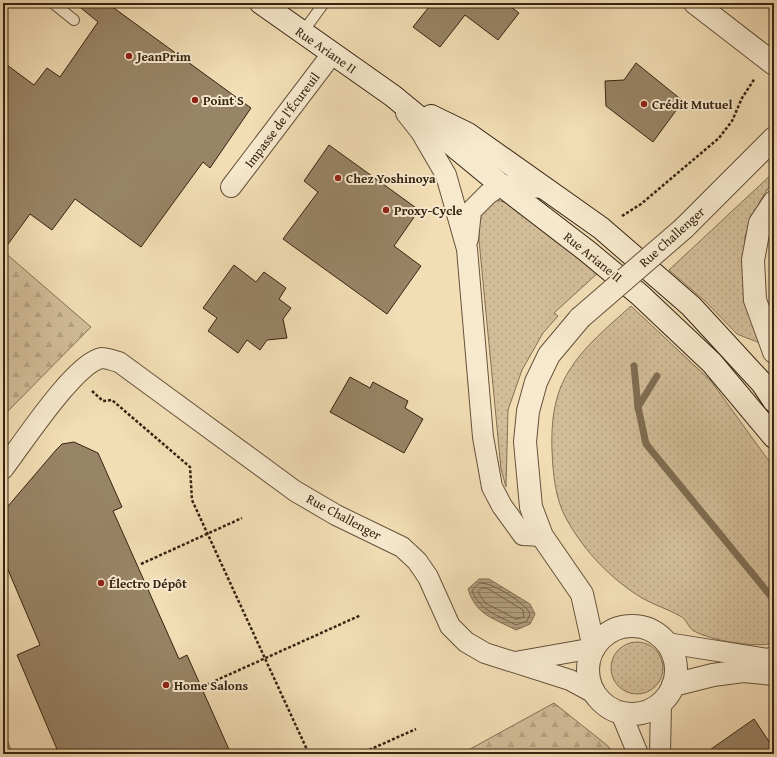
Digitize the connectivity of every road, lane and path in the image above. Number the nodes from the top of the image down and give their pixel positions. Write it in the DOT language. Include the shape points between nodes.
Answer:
graph roads {
  1 [pos="53,3"];
  2 [pos="261,3"];
  3 [pos="324,3"];
  4 [pos="695,3"];
  5 [pos="74,20"];
  6 [pos="302,33"];
  7 [pos="332,54"];
  8 [pos="774,64"];
  9 [pos="756,76"];
  10 [pos="393,96"];
  11 [pos="774,138"];
  12 [pos="501,185"];
  13 [pos="231,187"];
  14 [pos="543,188"];
  15 [pos="774,202"];
  16 [pos="600,228"];
  17 [pos="467,249"];
  18 [pos="774,352"];
  19 [pos="74,376"];
  20 [pos="774,401"];
  21 [pos="774,437"];
  22 [pos="3,469"];
  23 [pos="242,518"];
  24 [pos="207,534"];
  25 [pos="542,536"];
  26 [pos="142,564"];
  27 [pos="361,615"];
  28 [pos="667,643"];
  29 [pos="594,648"];
  30 [pos="774,657"];
  31 [pos="265,658"];
  32 [pos="511,662"];
  33 [pos="774,674"];
  34 [pos="197,689"];
  35 [pos="594,693"];
  36 [pos="667,694"];
  37 [pos="621,713"];
  38 [pos="416,729"];
  39 [pos="309,754"];
  40 [pos="360,754"];
  41 [pos="638,754"];
  42 [pos="660,754"];
  1 -- 5 [label="lane"];
  2 -- 6 [label="street, Rue Ariane II"];
  3 -- 6 [label="lane"];
  4 -- 8 [label="street"];
  6 -- 7 [label="street, Rue Ariane II"];
  7 -- 10 [label="street, Rue Ariane II"];
  7 -- 13 [label="street, Impasse de l'Écureuil"];
  9 -- 16 [label="path" via="732,121 719,138 641,204"];
  10 -- 12 [label="street, Rue Ariane II"];
  10 -- 14 [label="street, Rue Ariane II" via="468,134"];
  10 -- 17 [label="street" via="421,132 446,175"];
  11 -- 25 [label="street, Rue Challenger, bridge" via="684,228 580,318 549,355 536,382 528,411 525,442 530,507"];
  12 -- 14 [label="street"];
  12 -- 17 [label="street" via="471,211"];
  12 -- 21 [label="street, Rue Ariane II" via="587,251 671,322 712,363"];
  14 -- 16 [label="street, Rue Ariane II"];
  15 -- 18 [label="street" via="760,224 753,260 755,300"];
  16 -- 20 [label="street, Rue Ariane II" via="691,306 762,383"];
  17 -- 25 [label="street" via="484,437 492,487 523,535"];
  19 -- 22 [label="street, Rue Challenger"];
  19 -- 24 [label="path" via="103,401 112,400 190,466 192,500"];
  19 -- 32 [label="street, Rue Challenger" via="88,364 102,358 120,362 295,491 336,515 402,547 418,561 428,577 450,626 466,642 485,653"];
  23 -- 24 [label="path"];
  24 -- 26 [label="path"];
  24 -- 31 [label="path"];
  25 -- 29 [label="street, Rue Challenger" via="582,594"];
  27 -- 31 [label="path"];
  28 -- 29 [label="street" via="650,630 629,626 609,633"];
  28 -- 30 [label="street" via="768,659"];
  28 -- 36 [label="street" via="675,663 676,674"];
  29 -- 32 [label="street, Rue Challenger"];
  29 -- 35 [label="street" via="588,670"];
  31 -- 34 [label="path"];
  31 -- 39 [label="path"];
  32 -- 35 [label="street" via="570,680"];
  33 -- 36 [label="street" via="743,671 713,675"];
  35 -- 37 [label="street" via="611,709"];
  36 -- 37 [label="street" via="649,710 635,714"];
  36 -- 42 [label="street"];
  37 -- 41 [label="street"];
  38 -- 40 [label="path"];
}
